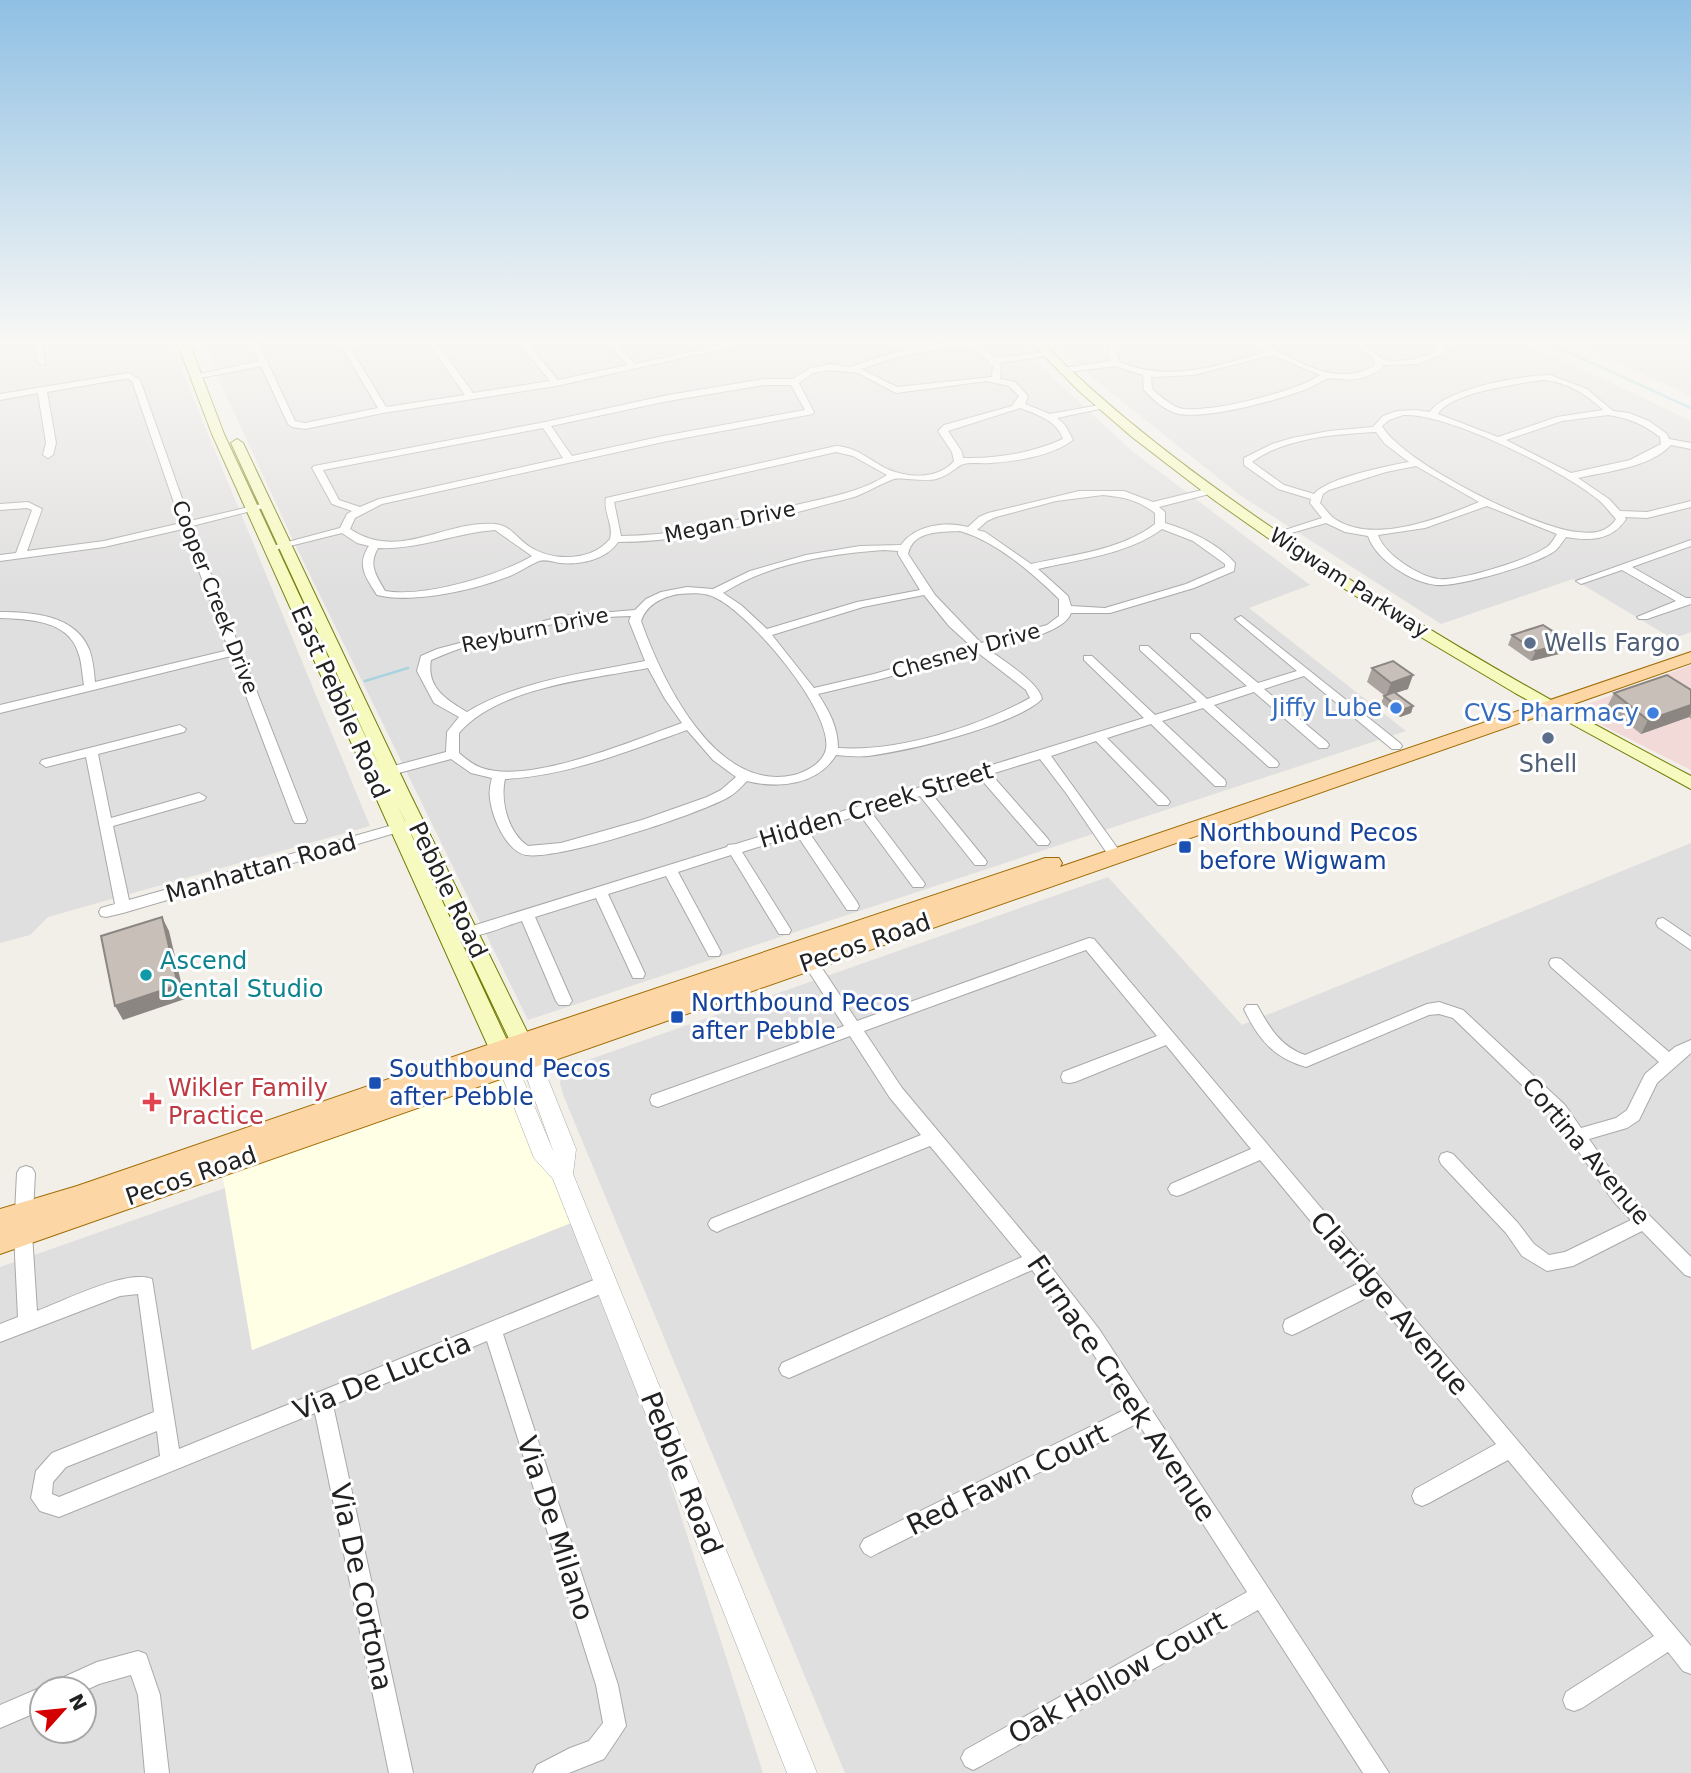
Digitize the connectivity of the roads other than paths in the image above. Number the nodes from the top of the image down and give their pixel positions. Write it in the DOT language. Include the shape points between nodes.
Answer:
graph roads {
  1 [pos="48,425"];
  2 [pos="150,425"];
  3 [pos="228,425"];
  4 [pos="545,425"];
  5 [pos="741,425"];
  6 [pos="956,425"];
  7 [pos="1058,425"];
  8 [pos="1127,425"];
  9 [pos="1378,425"];
  10 [pos="1458,425"];
  11 [pos="1543,425"];
  12 [pos="1649,425"];
  13 [pos="1378,429"];
  14 [pos="1498,440"];
  15 [pos="1665,441"];
  16 [pos="1691,446"];
  17 [pos="48,455"];
  18 [pos="570,461"];
  19 [pos="959,461"];
  20 [pos="1419,463"];
  21 [pos="894,475"];
  22 [pos="1568,477"];
  23 [pos="1210,491"];
  24 [pos="1317,498"];
  25 [pos="1487,502"];
  26 [pos="1691,504"];
  27 [pos="1153,505"];
  28 [pos="259,507"];
  29 [pos="0,508"];
  30 [pos="358,510"];
  31 [pos="1618,514"];
  32 [pos="1329,519"];
  33 [pos="188,524"];
  34 [pos="1160,524"];
  35 [pos="344,530"];
  36 [pos="970,531"];
  37 [pos="1372,532"];
  38 [pos="1563,533"];
  39 [pos="1274,536"];
  40 [pos="615,539"];
  41 [pos="1691,543"];
  42 [pos="375,544"];
  43 [pos="277,547"];
  44 [pos="904,548"];
  45 [pos="20,555"];
  46 [pos="540,556"];
  47 [pos="0,558"];
  48 [pos="1030,567"];
  49 [pos="1624,567"];
  50 [pos="1581,581"];
  51 [pos="925,592"];
  52 [pos="715,593"];
  53 [pos="1688,601"];
  54 [pos="1066,609"];
  55 [pos="637,613"];
  56 [pos="0,615"];
  57 [pos="1643,617"];
  58 [pos="1241,620"];
  59 [pos="766,633"];
  60 [pos="1195,636"];
  61 [pos="1691,643"];
  62 [pos="978,646"];
  63 [pos="1144,648"];
  64 [pos="235,652"];
  65 [pos="1691,657"];
  66 [pos="1088,658"];
  67 [pos="650,664"];
  68 [pos="1306,673"];
  69 [pos="90,687"];
  70 [pos="1257,688"];
  71 [pos="810,692"];
  72 [pos="1206,703"];
  73 [pos="1544,703"];
  74 [pos="0,709"];
  75 [pos="466,716"];
  76 [pos="1153,719"];
  77 [pos="688,724"];
  78 [pos="180,729"];
  79 [pos="1098,736"];
  80 [pos="1324,744"];
  81 [pos="1396,746"];
  82 [pos="832,751"];
  83 [pos="91,752"];
  84 [pos="453,754"];
  85 [pos="1043,754"];
  86 [pos="1370,762"];
  87 [pos="46,763"];
  88 [pos="1273,764"];
  89 [pos="390,771"];
  90 [pos="982,772"];
  91 [pos="373,776"];
  92 [pos="499,776"];
  93 [pos="745,776"];
  94 [pos="1220,783"];
  95 [pos="1691,783"];
  96 [pos="922,790"];
  97 [pos="199,797"];
  98 [pos="1163,802"];
  99 [pos="862,808"];
  100 [pos="300,820"];
  101 [pos="415,823"];
  102 [pos="106,824"];
  103 [pos="397,828"];
  104 [pos="799,828"];
  105 [pos="1043,842"];
  106 [pos="733,848"];
  107 [pos="1112,850"];
  108 [pos="980,862"];
  109 [pos="668,868"];
  110 [pos="918,884"];
  111 [pos="599,890"];
  112 [pos="852,906"];
  113 [pos="122,908"];
  114 [pos="106,912"];
  115 [pos="526,913"];
  116 [pos="1663,923"];
  117 [pos="784,930"];
  118 [pos="469,932"];
  119 [pos="446,933"];
  120 [pos="1691,945"];
  121 [pos="714,952"];
  122 [pos="806,955"];
  123 [pos="1556,963"];
  124 [pos="638,974"];
  125 [pos="564,1001"];
  126 [pos="1252,1009"];
  127 [pos="852,1028"];
  128 [pos="1168,1038"];
  129 [pos="1691,1046"];
  130 [pos="513,1054"];
  131 [pos="1669,1061"];
  132 [pos="1069,1077"];
  133 [pos="658,1100"];
  134 [pos="1578,1135"];
  135 [pos="931,1138"];
  136 [pos="1263,1151"];
  137 [pos="1447,1159"];
  138 [pos="26,1173"];
  139 [pos="1177,1189"];
  140 [pos="1643,1222"];
  141 [pos="717,1224"];
  142 [pos="12,1228"];
  143 [pos="1035,1260"];
  144 [pos="1691,1269"];
  145 [pos="607,1283"];
  146 [pos="1375,1284"];
  147 [pos="28,1323"];
  148 [pos="1292,1326"];
  149 [pos="493,1331"];
  150 [pos="0,1333"];
  151 [pos="789,1369"];
  152 [pos="322,1401"];
  153 [pos="1142,1411"];
  154 [pos="164,1418"];
  155 [pos="1511,1447"];
  156 [pos="169,1454"];
  157 [pos="1422,1496"];
  158 [pos="871,1546"];
  159 [pos="1261,1596"];
  160 [pos="1670,1638"];
  161 [pos="1691,1663"];
  162 [pos="93,1675"];
  163 [pos="1574,1700"];
  164 [pos="28,1704"];
  165 [pos="0,1717"];
  166 [pos="973,1758"];
  167 [pos="157,1773"];
  168 [pos="401,1773"];
  169 [pos="545,1773"];
  170 [pos="802,1773"];
  171 [pos="1377,1773"];
  1 -- 17 [label="street"];
  2 -- 33 [label="street, Cooper Creek Drive"];
  3 -- 28 [label="main road, Pebble Road"];
  4 -- 18 [label="street"];
  4 -- 30 [label="street" via="317,468 335,502"];
  5 -- 18 [label="street"];
  6 -- 19 [label="street" via="943,430"];
  7 -- 19 [label="street" via="1068,440 983,463"];
  8 -- 23 [label="main road, Wigwam Parkway"];
  9 -- 13 [label="street"];
  10 -- 14 [label="street"];
  11 -- 14 [label="street"];
  12 -- 15 [label="street"];
  13 -- 20 [label="street"];
  13 -- 24 [label="street" via="1334,432 1247,460 1281,487"];
  14 -- 22 [label="street"];
  15 -- 16 [label="street"];
  15 -- 22 [label="street" via="1660,450"];
  18 -- 30 [label="street" via="420,491"];
  19 -- 21 [label="street" via="937,476"];
  20 -- 24 [label="street" via="1326,488"];
  20 -- 25 [label="street"];
  21 -- 40 [label="street, Megan Drive" via="870,489 761,517 648,540"];
  21 -- 40 [label="street" via="848,450 836,449 609,500 617,528"];
  22 -- 31 [label="street"];
  23 -- 27 [label="street"];
  23 -- 39 [label="main road, Wigwam Parkway"];
  24 -- 32 [label="street" via="1321,513"];
  25 -- 37 [label="street" via="1404,530"];
  25 -- 38 [label="street"];
  26 -- 31 [label="street" via="1647,515"];
  27 -- 34 [label="street" via="1160,512"];
  27 -- 36 [label="street" via="1126,494 1099,492 992,515"];
  28 -- 33 [label="street"];
  28 -- 43 [label="main road, Pebble Road"];
  29 -- 45 [label="street" via="34,507 37,512"];
  30 -- 35 [label="street"];
  31 -- 38 [label="street" via="1618,527 1607,533"];
  32 -- 37 [label="street"];
  32 -- 39 [label="street"];
  33 -- 45 [label="street" via="104,544"];
  33 -- 64 [label="street, Cooper Creek Drive"];
  34 -- 48 [label="street" via="1120,544"];
  34 -- 54 [label="street, Chesney Drive" via="1194,536 1224,557 1230,569 1106,611"];
  35 -- 42 [label="street" via="357,540"];
  35 -- 43 [label="street"];
  36 -- 44 [label="street" via="932,529 912,537"];
  36 -- 48 [label="street" via="992,540"];
  37 -- 38 [label="street" via="1391,559 1440,583 1550,550"];
  39 -- 73 [label="main road, Wigwam Parkway"];
  40 -- 46 [label="street" via="599,553 583,558"];
  41 -- 49 [label="street"];
  42 -- 46 [label="street" via="434,540 491,527 502,528"];
  42 -- 46 [label="street" via="366,566 381,593 390,595 486,580 520,569"];
  43 -- 89 [label="main road, Pebble Road"];
  43 -- 91 [label="main road, East Pebble Road"];
  44 -- 51 [label="street" via="902,554"];
  44 -- 52 [label="street" via="868,547 782,565 738,579"];
  45 -- 47 [label="street"];
  48 -- 54 [label="street" via="1064,598"];
  49 -- 50 [label="street"];
  49 -- 53 [label="street"];
  51 -- 59 [label="street" via="861,604"];
  51 -- 62 [label="street"];
  52 -- 55 [label="street, Reyburn Drive" via="668,593"];
  52 -- 59 [label="street"];
  53 -- 57 [label="street"];
  54 -- 62 [label="street, Chesney Drive" via="1064,617 1051,626"];
  55 -- 67 [label="street" via="635,621"];
  55 -- 75 [label="street, Reyburn Drive" via="597,613 549,623 425,658 423,671 438,700"];
  56 -- 69 [label="street" via="49,621 70,633 83,649"];
  58 -- 68 [label="street"];
  59 -- 71 [label="street"];
  60 -- 70 [label="street"];
  61 -- 73 [label="main road, Pecos Road"];
  62 -- 71 [label="street, Chesney Drive"];
  62 -- 82 [label="street" via="1036,696 1022,708 929,738 876,751"];
  63 -- 72 [label="street"];
  64 -- 69 [label="street"];
  64 -- 100 [label="street, Cooper Creek Drive"];
  65 -- 73 [label="main road, Pecos Road"];
  66 -- 76 [label="street"];
  67 -- 75 [label="street" via="528,691 486,704"];
  67 -- 77 [label="street"];
  68 -- 70 [label="street, Hidden Creek Street"];
  68 -- 81 [label="street"];
  69 -- 74 [label="street"];
  70 -- 72 [label="street, Hidden Creek Street"];
  70 -- 80 [label="street"];
  71 -- 82 [label="street" via="828,726"];
  72 -- 76 [label="street, Hidden Creek Street"];
  72 -- 88 [label="street"];
  73 -- 81 [label="main road, Pecos Road"];
  73 -- 86 [label="main road, Pecos Road"];
  73 -- 95 [label="main road, Wigwam Parkway"];
  75 -- 84 [label="street" via="451,736"];
  76 -- 79 [label="street, Hidden Creek Street"];
  76 -- 94 [label="street"];
  77 -- 92 [label="street" via="565,765"];
  77 -- 93 [label="street" via="717,757"];
  78 -- 83 [label="street"];
  79 -- 85 [label="street, Hidden Creek Street"];
  79 -- 98 [label="street"];
  81 -- 86 [label="main road, Pecos Road"];
  82 -- 93 [label="street" via="817,769 799,778 776,781"];
  83 -- 87 [label="street"];
  83 -- 102 [label="street"];
  84 -- 89 [label="street"];
  84 -- 92 [label="street" via="470,768"];
  85 -- 90 [label="street, Hidden Creek Street"];
  85 -- 107 [label="street"];
  86 -- 107 [label="main road, Pecos Road"];
  89 -- 91 [label="street"];
  89 -- 101 [label="main road, Pebble Road"];
  90 -- 96 [label="street, Hidden Creek Street"];
  90 -- 105 [label="street"];
  91 -- 103 [label="main road, East Pebble Road"];
  92 -- 93 [label="street" via="495,805 515,843 531,852 669,816 726,793"];
  96 -- 99 [label="street, Hidden Creek Street"];
  96 -- 108 [label="street"];
  97 -- 102 [label="street"];
  99 -- 104 [label="street, Hidden Creek Street"];
  99 -- 110 [label="street"];
  101 -- 103 [label="street, Manhattan Road"];
  101 -- 118 [label="main road, Pebble Road"];
  102 -- 113 [label="street"];
  103 -- 113 [label="street, Manhattan Road"];
  103 -- 119 [label="main road, East Pebble Road"];
  104 -- 106 [label="street, Hidden Creek Street"];
  104 -- 112 [label="street"];
  106 -- 109 [label="street, Hidden Creek Street"];
  106 -- 117 [label="street"];
  107 -- 122 [label="main road, Pecos Road"];
  109 -- 111 [label="street, Hidden Creek Street"];
  109 -- 121 [label="street"];
  111 -- 115 [label="street, Hidden Creek Street"];
  111 -- 124 [label="street"];
  113 -- 114 [label="street, Manhattan Road"];
  115 -- 118 [label="street, Hidden Creek Street"];
  115 -- 125 [label="street"];
  116 -- 120 [label="street"];
  118 -- 119 [label="street, Hidden Creek Street"];
  118 -- 130 [label="main road, Pebble Road"];
  119 -- 130 [label="main road, East Pebble Road"];
  122 -- 127 [label="street, Furnace Creek Avenue"];
  122 -- 130 [label="main road, Pecos Road"];
  123 -- 131 [label="street"];
  126 -- 134 [label="street, Cortina Avenue" via="1280,1051 1306,1061 1426,1010 1448,1009 1469,1022 1541,1091"];
  127 -- 128 [label="street, Claridge Avenue" via="1089,943"];
  127 -- 133 [label="street"];
  127 -- 135 [label="street, Furnace Creek Avenue"];
  128 -- 132 [label="street"];
  128 -- 136 [label="street, Claridge Avenue"];
  129 -- 131 [label="street"];
  130 -- 142 [label="main road, Pecos Road"];
  130 -- 145 [label="street, Pebble Road" via="545,1158 562,1174"];
  131 -- 134 [label="street" via="1651,1079 1633,1115 1621,1124"];
  134 -- 140 [label="street, Cortina Avenue"];
  135 -- 141 [label="street"];
  135 -- 143 [label="street, Furnace Creek Avenue"];
  136 -- 139 [label="street"];
  136 -- 146 [label="street, Claridge Avenue"];
  137 -- 140 [label="street" via="1528,1250 1547,1263 1567,1260"];
  138 -- 142 [label="street"];
  140 -- 144 [label="street, Cortina Avenue"];
  142 -- 147 [label="street"];
  143 -- 151 [label="street"];
  143 -- 153 [label="street, Furnace Creek Avenue"];
  145 -- 149 [label="street, Via De Luccia"];
  145 -- 170 [label="street, Pebble Road"];
  146 -- 148 [label="street"];
  146 -- 155 [label="street, Claridge Avenue"];
  147 -- 150 [label="street"];
  147 -- 154 [label="street" via="120,1288 146,1285"];
  149 -- 152 [label="street, Via De Luccia"];
  149 -- 169 [label="street, Via De Milano" via="607,1685 615,1726 596,1751"];
  152 -- 156 [label="street, Via De Luccia"];
  152 -- 168 [label="street, Via De Cortona"];
  153 -- 158 [label="street, Red Fawn Court"];
  153 -- 159 [label="street, Furnace Creek Avenue"];
  154 -- 156 [label="street"];
  154 -- 156 [label="street" via="60,1460 43,1478 41,1498 59,1507"];
  155 -- 157 [label="street"];
  155 -- 160 [label="street, Claridge Avenue"];
  159 -- 166 [label="street, Oak Hollow Court"];
  159 -- 171 [label="street, Furnace Creek Avenue"];
  160 -- 161 [label="street, Claridge Avenue"];
  160 -- 163 [label="street"];
  162 -- 167 [label="street" via="138,1662 149,1695"];
  164 -- 165 [label="street"];
}
